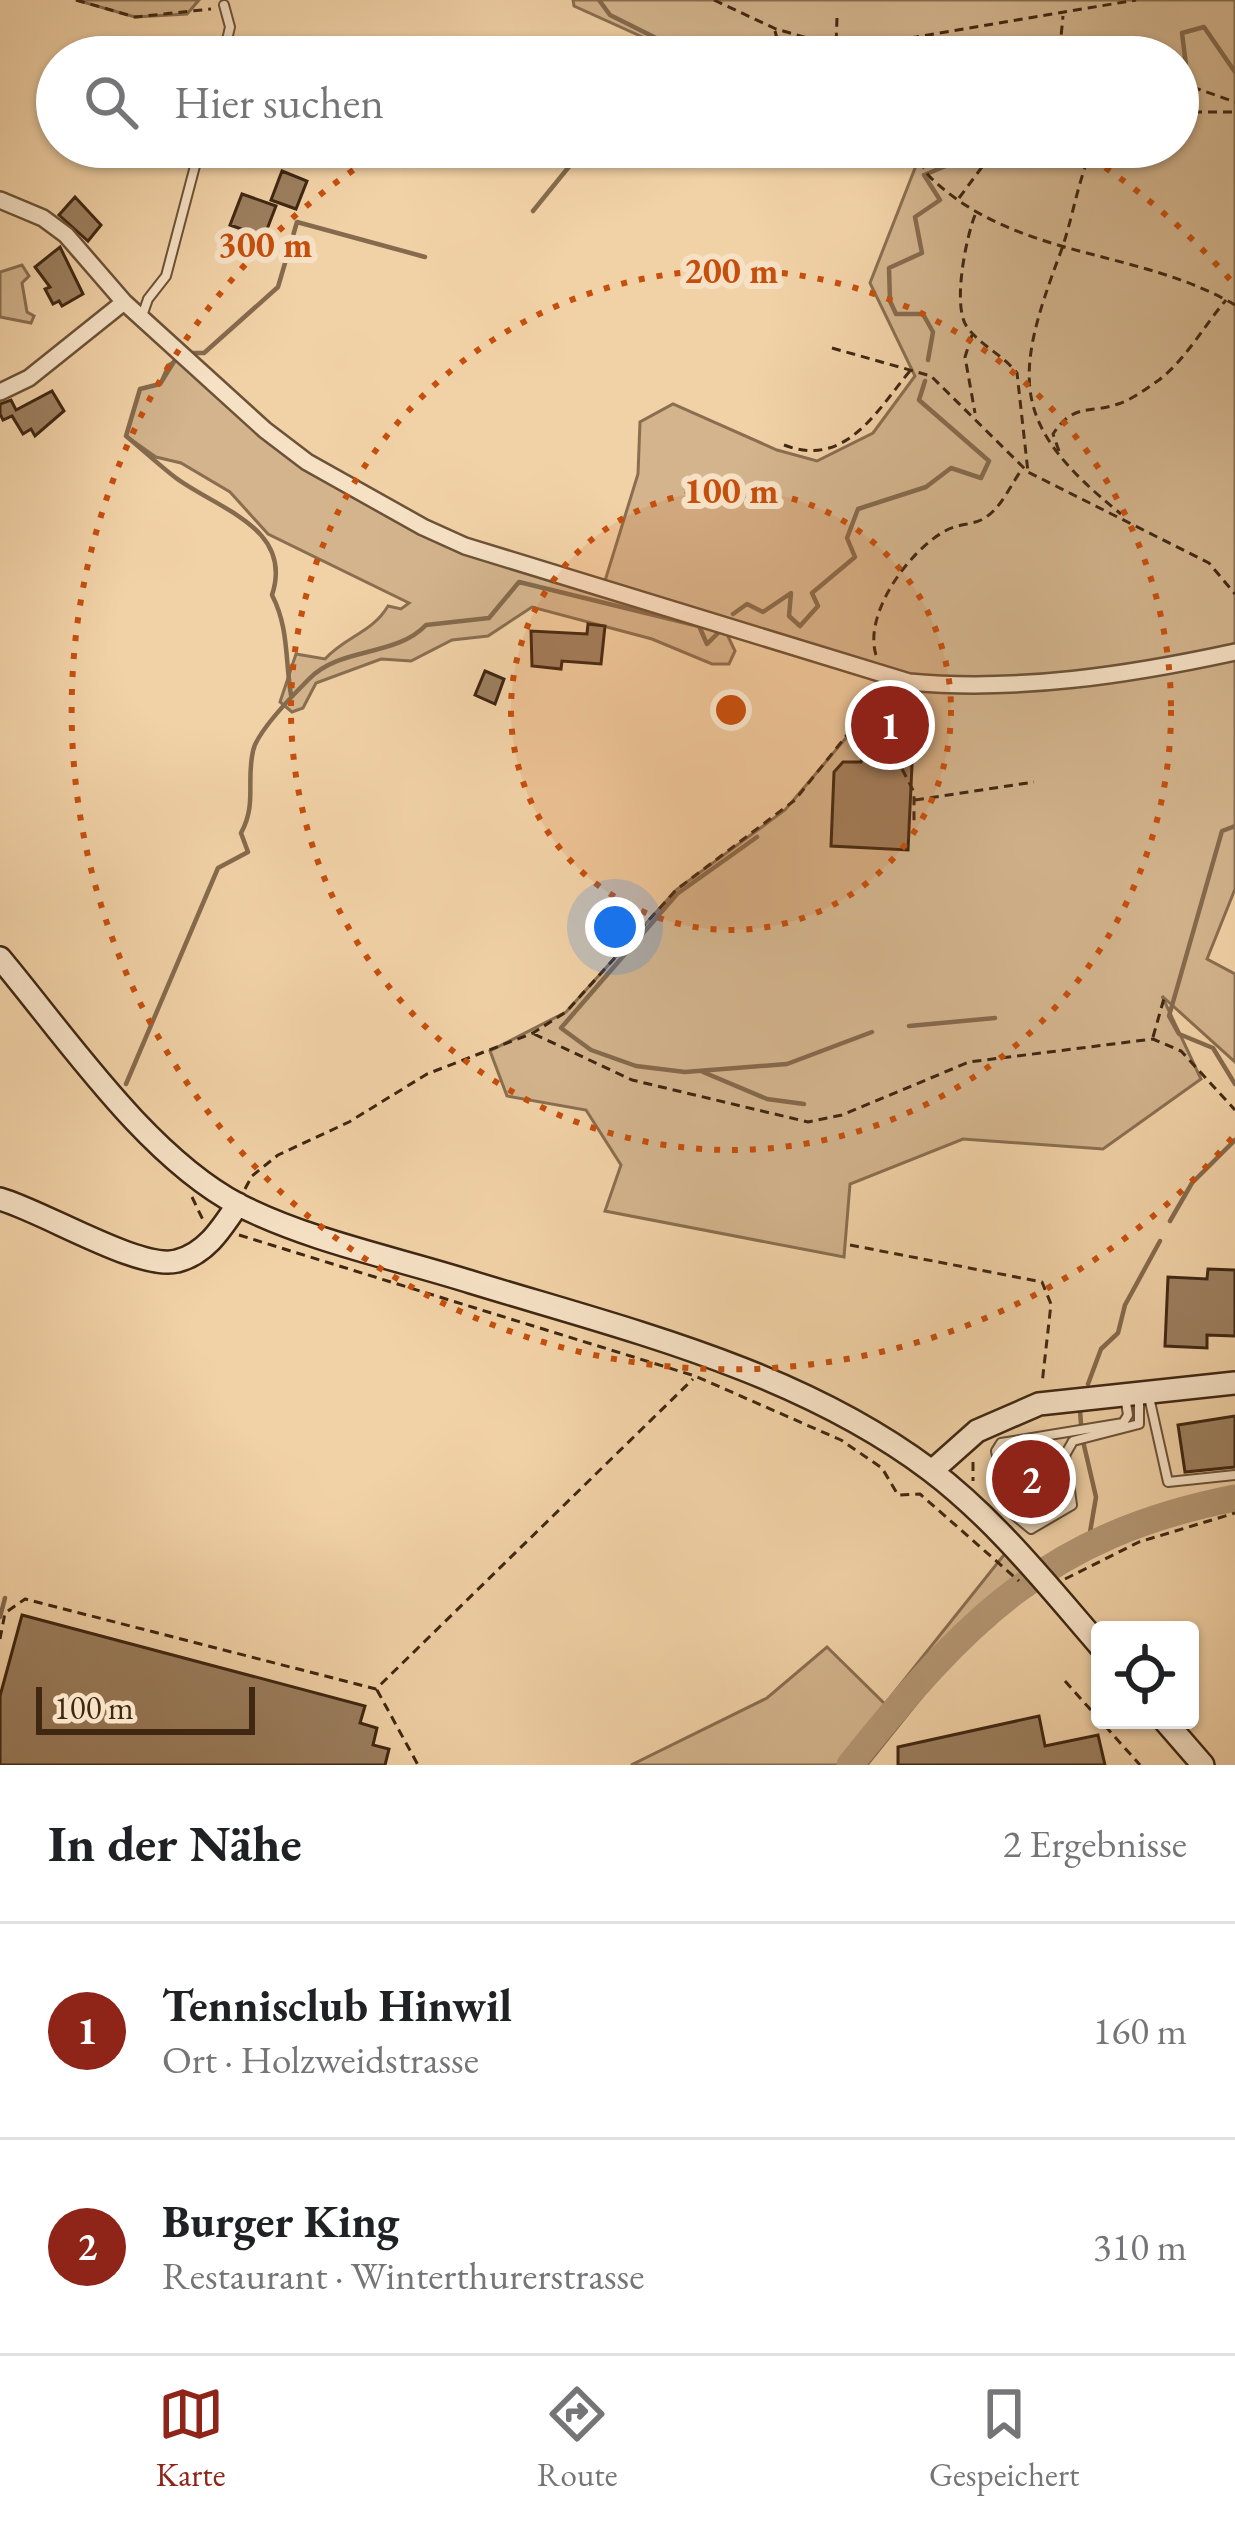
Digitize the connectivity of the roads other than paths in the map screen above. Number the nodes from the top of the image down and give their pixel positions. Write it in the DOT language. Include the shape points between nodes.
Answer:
graph roads {
  1 [pos="224,4"];
  2 [pos="228,36"];
  3 [pos="194,168"];
  4 [pos="0,200"];
  5 [pos="124,302"];
  6 [pos="141,319"];
  7 [pos="0,392"];
  8 [pos="1235,652"];
  9 [pos="0,958"];
  10 [pos="0,1199"];
  11 [pos="238,1204"];
  12 [pos="1235,1383"];
  13 [pos="1137,1394"];
  14 [pos="932,1471"];
  15 [pos="1235,1475"];
  16 [pos="1091,1634"];
  17 [pos="1172,1729"];
  18 [pos="1203,1765"];
  1 -- 2 [label="lane"];
  3 -- 6 [label="lane" via="166,276"];
  4 -- 5 [label="street" via="66,235"];
  5 -- 6 [label="street"];
  5 -- 7 [label="street"];
  6 -- 8 [label="street" via="308,461 465,546 882,676 971,685 1103,676"];
  9 -- 11 [label="main road" via="158,1142"];
  10 -- 11 [label="main road" via="145,1259 174,1263 200,1252"];
  11 -- 14 [label="main road" via="759,1376 846,1416"];
  12 -- 13 [label="main road"];
  13 -- 13 [label="lane" via="1123,1423 1001,1443 1007,1509 1031,1529 1072,1505 1072,1441 1139,1424"];
  13 -- 14 [label="main road" via="1039,1404 977,1431"];
  13 -- 15 [label="lane" via="1168,1482"];
  14 -- 16 [label="main road" via="1015,1565 1052,1580"];
  17 -- 18 [label="main road"];
}
